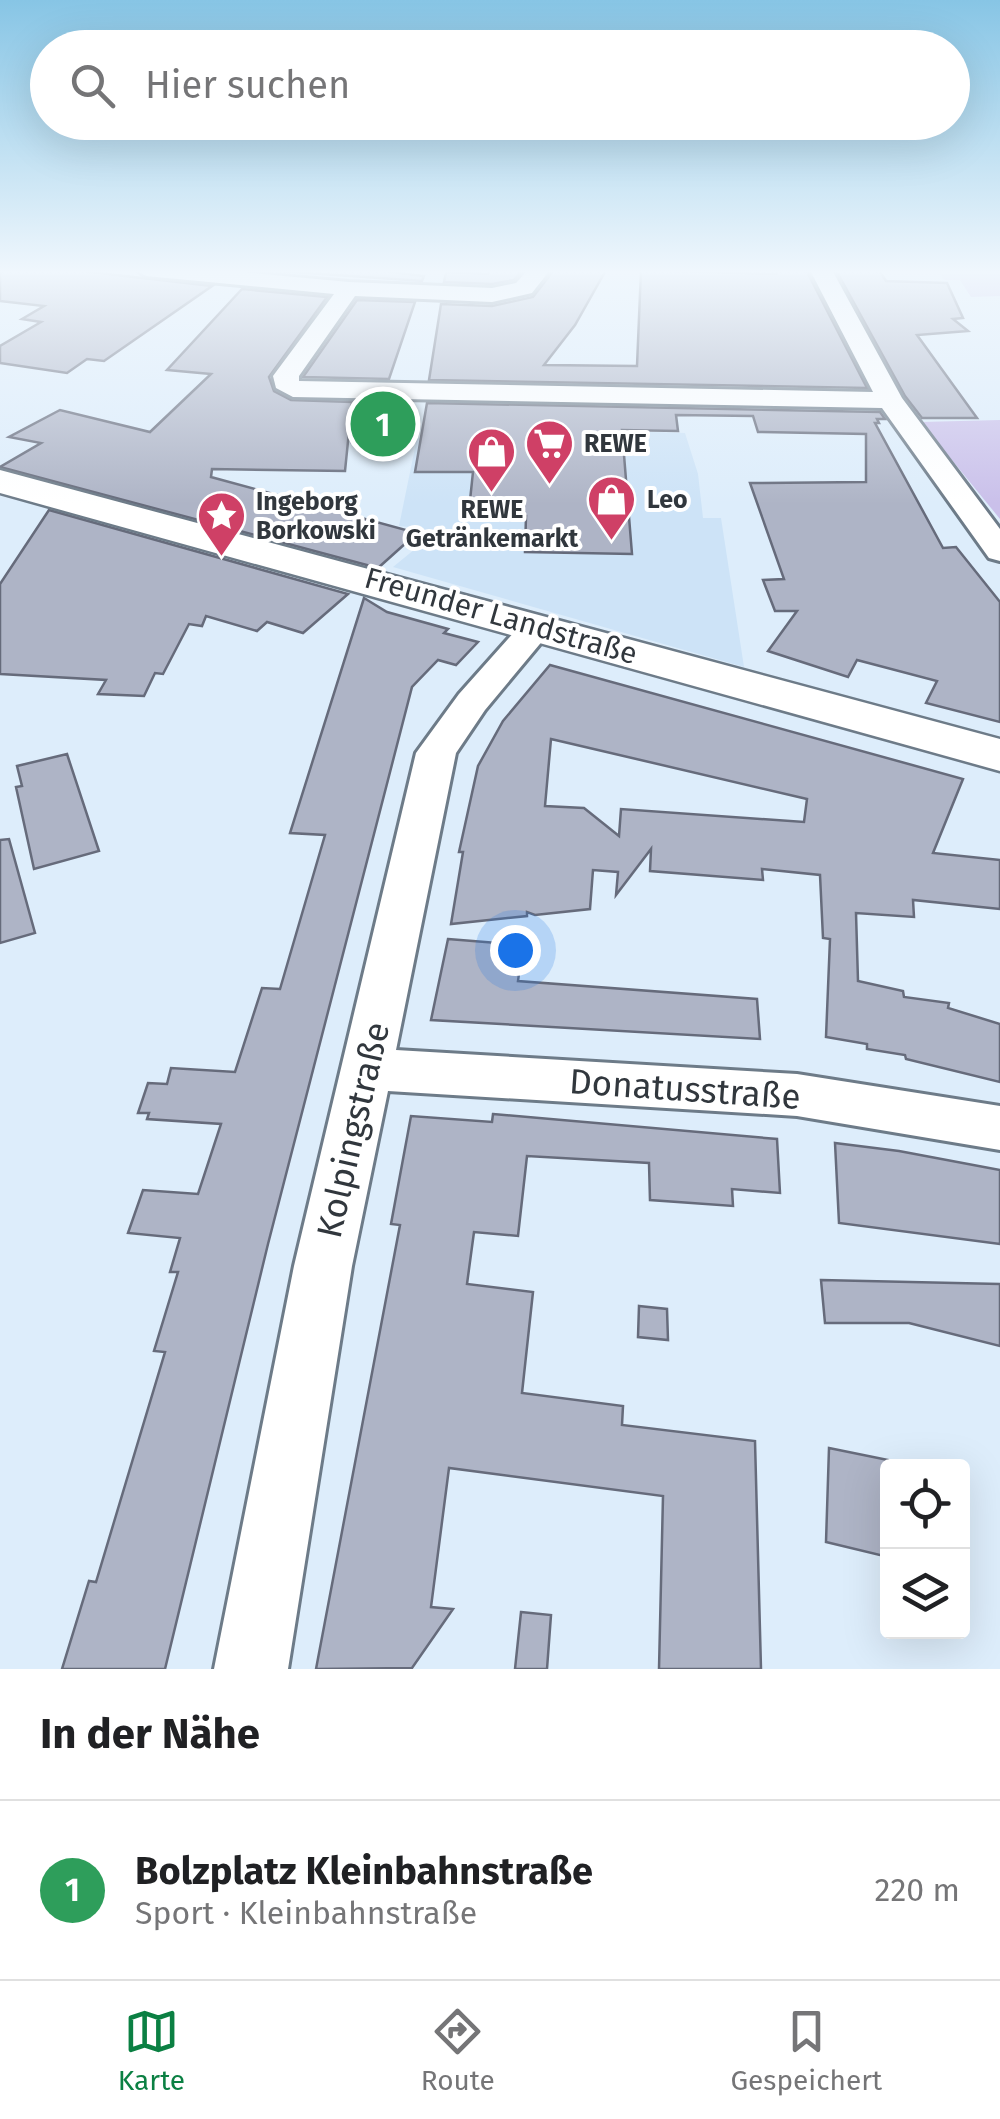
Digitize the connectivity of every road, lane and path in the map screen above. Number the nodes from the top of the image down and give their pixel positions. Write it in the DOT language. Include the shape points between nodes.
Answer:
graph roads {
  1 [pos="307,348"];
  2 [pos="862,348"];
  3 [pos="890,400"];
  4 [pos="0,482"];
  5 [pos="1000,551"];
  6 [pos="537,627"];
  7 [pos="1000,754"];
  8 [pos="367,1068"];
  9 [pos="1000,1128"];
  10 [pos="252,1669"];
  1 -- 3 [label="street" via="286,376 284,384 292,389"];
  2 -- 3 [label="street"];
  3 -- 5 [label="street"];
  4 -- 6 [label="main road, Freunder Landstraße"];
  6 -- 7 [label="main road, Freunder Landstraße"];
  6 -- 8 [label="street, Kolpingstraße" via="436,753"];
  8 -- 9 [label="street, Donatusstraße" via="798,1095"];
  8 -- 10 [label="street, Kolpingstraße" via="323,1266"];
}
